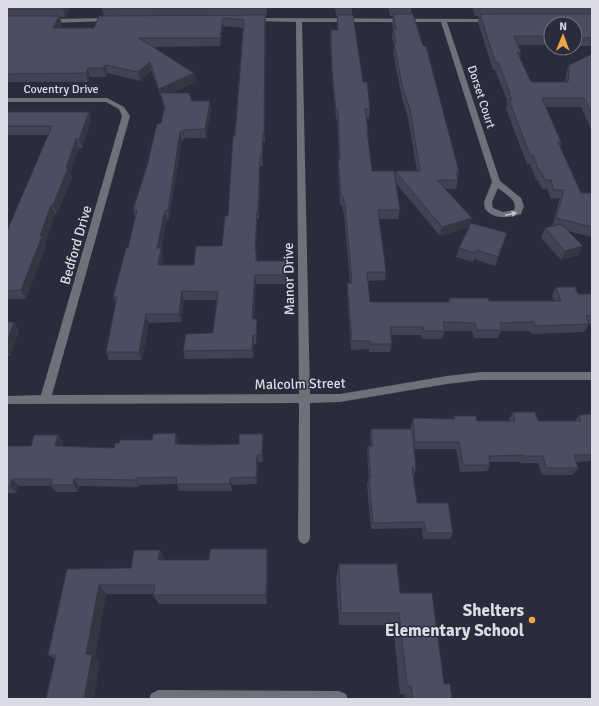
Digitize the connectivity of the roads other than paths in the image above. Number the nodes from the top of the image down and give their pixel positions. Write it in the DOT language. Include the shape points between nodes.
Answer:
graph roads {
  1 [pos="116,20"];
  2 [pos="249,20"];
  3 [pos="299,20"];
  4 [pos="443,20"];
  5 [pos="498,20"];
  6 [pos="38,21"];
  7 [pos="7,100"];
  8 [pos="114,103"];
  9 [pos="496,182"];
  10 [pos="592,376"];
  11 [pos="304,399"];
  12 [pos="7,400"];
  13 [pos="46,400"];
  14 [pos="304,538"];
  15 [pos="156,699"];
  16 [pos="341,699"];
  1 -- 6 [label="street"];
  2 -- 3 [label="street"];
  3 -- 4 [label="street"];
  3 -- 11 [label="street, Manor Drive"];
  4 -- 5 [label="street"];
  4 -- 9 [label="street, Dorset Court"];
  7 -- 8 [label="street, Coventry Drive" via="99,99"];
  8 -- 13 [label="street, Bedford Drive" via="122,108 126,121"];
  10 -- 11 [label="street, Malcolm Street" via="481,376 340,398"];
  11 -- 13 [label="street, Malcolm Street"];
  11 -- 14 [label="street, Manor Drive"];
  12 -- 13 [label="street, Malcolm Street"];
  15 -- 16 [label="street"];
}
